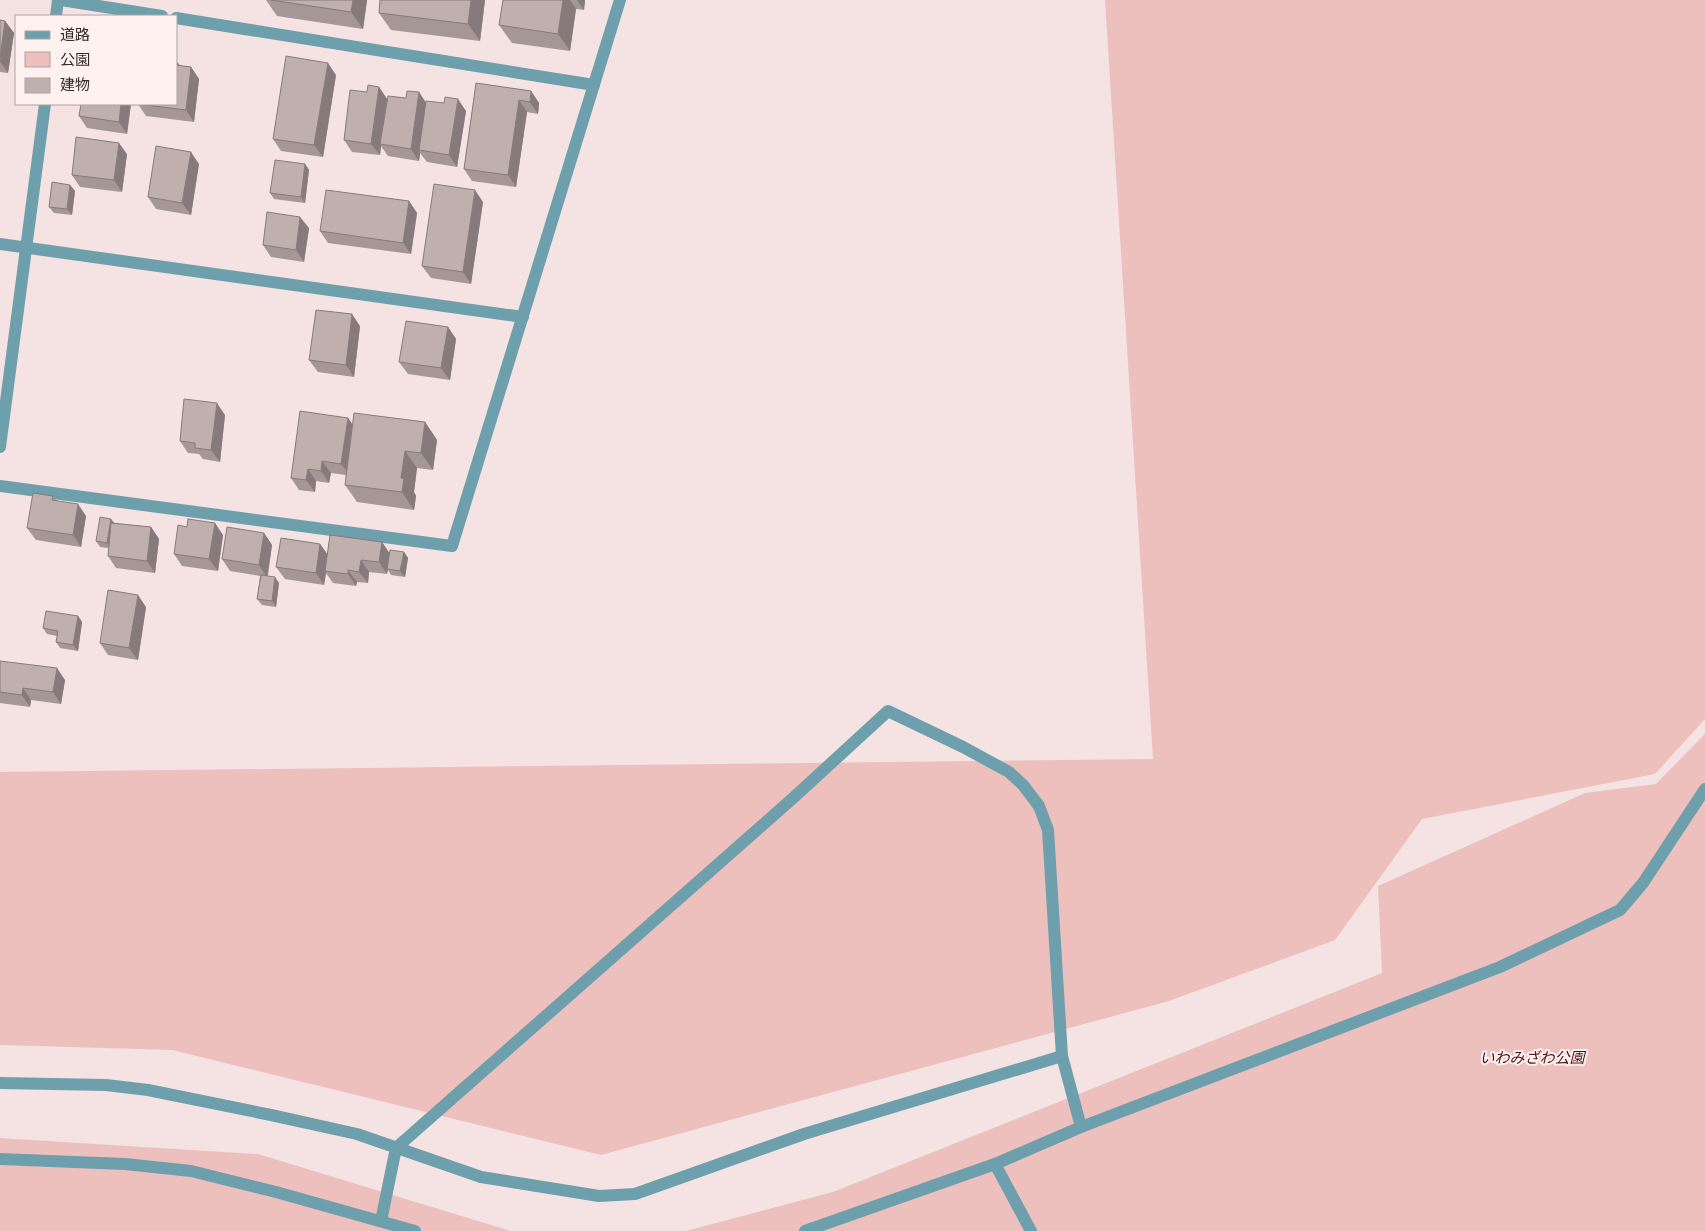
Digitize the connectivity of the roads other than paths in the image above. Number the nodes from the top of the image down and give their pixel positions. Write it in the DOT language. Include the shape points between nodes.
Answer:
graph roads {
  1 [pos="60,0"];
  2 [pos="620,0"];
  3 [pos="56,15"];
  4 [pos="156,15"];
  5 [pos="178,18"];
  6 [pos="594,85"];
  7 [pos="45,105"];
  8 [pos="0,244"];
  9 [pos="26,248"];
  10 [pos="523,316"];
  11 [pos="0,447"];
  12 [pos="0,486"];
  13 [pos="1705,789"];
  14 [pos="1062,1056"];
  15 [pos="0,1083"];
  16 [pos="1081,1126"];
  17 [pos="396,1148"];
  18 [pos="0,1159"];
  19 [pos="994,1164"];
  20 [pos="381,1221"];
  21 [pos="414,1231"];
  22 [pos="804,1231"];
  23 [pos="1031,1231"];
  1 -- 3 [label="street"];
  1 -- 4 [label="street"];
  2 -- 6 [label="street"];
  5 -- 6 [label="street"];
  6 -- 10 [label="street"];
  7 -- 9 [label="street"];
  8 -- 9 [label="street"];
  9 -- 10 [label="street"];
  9 -- 11 [label="street"];
  10 -- 12 [label="street" via="452,546"];
  13 -- 16 [label="street" via="1643,883 1620,910 1500,967"];
  14 -- 16 [label="street"];
  14 -- 17 [label="street" via="804,1134 635,1194 599,1196 481,1177"];
  14 -- 17 [label="street" via="1048,830 1039,806 1009,772 888,711"];
  15 -- 17 [label="street" via="106,1085 148,1090 357,1134"];
  16 -- 19 [label="street"];
  17 -- 20 [label="street"];
  18 -- 20 [label="street" via="125,1164 191,1171"];
  19 -- 22 [label="street"];
  19 -- 23 [label="street"];
  20 -- 21 [label="street"];
}
